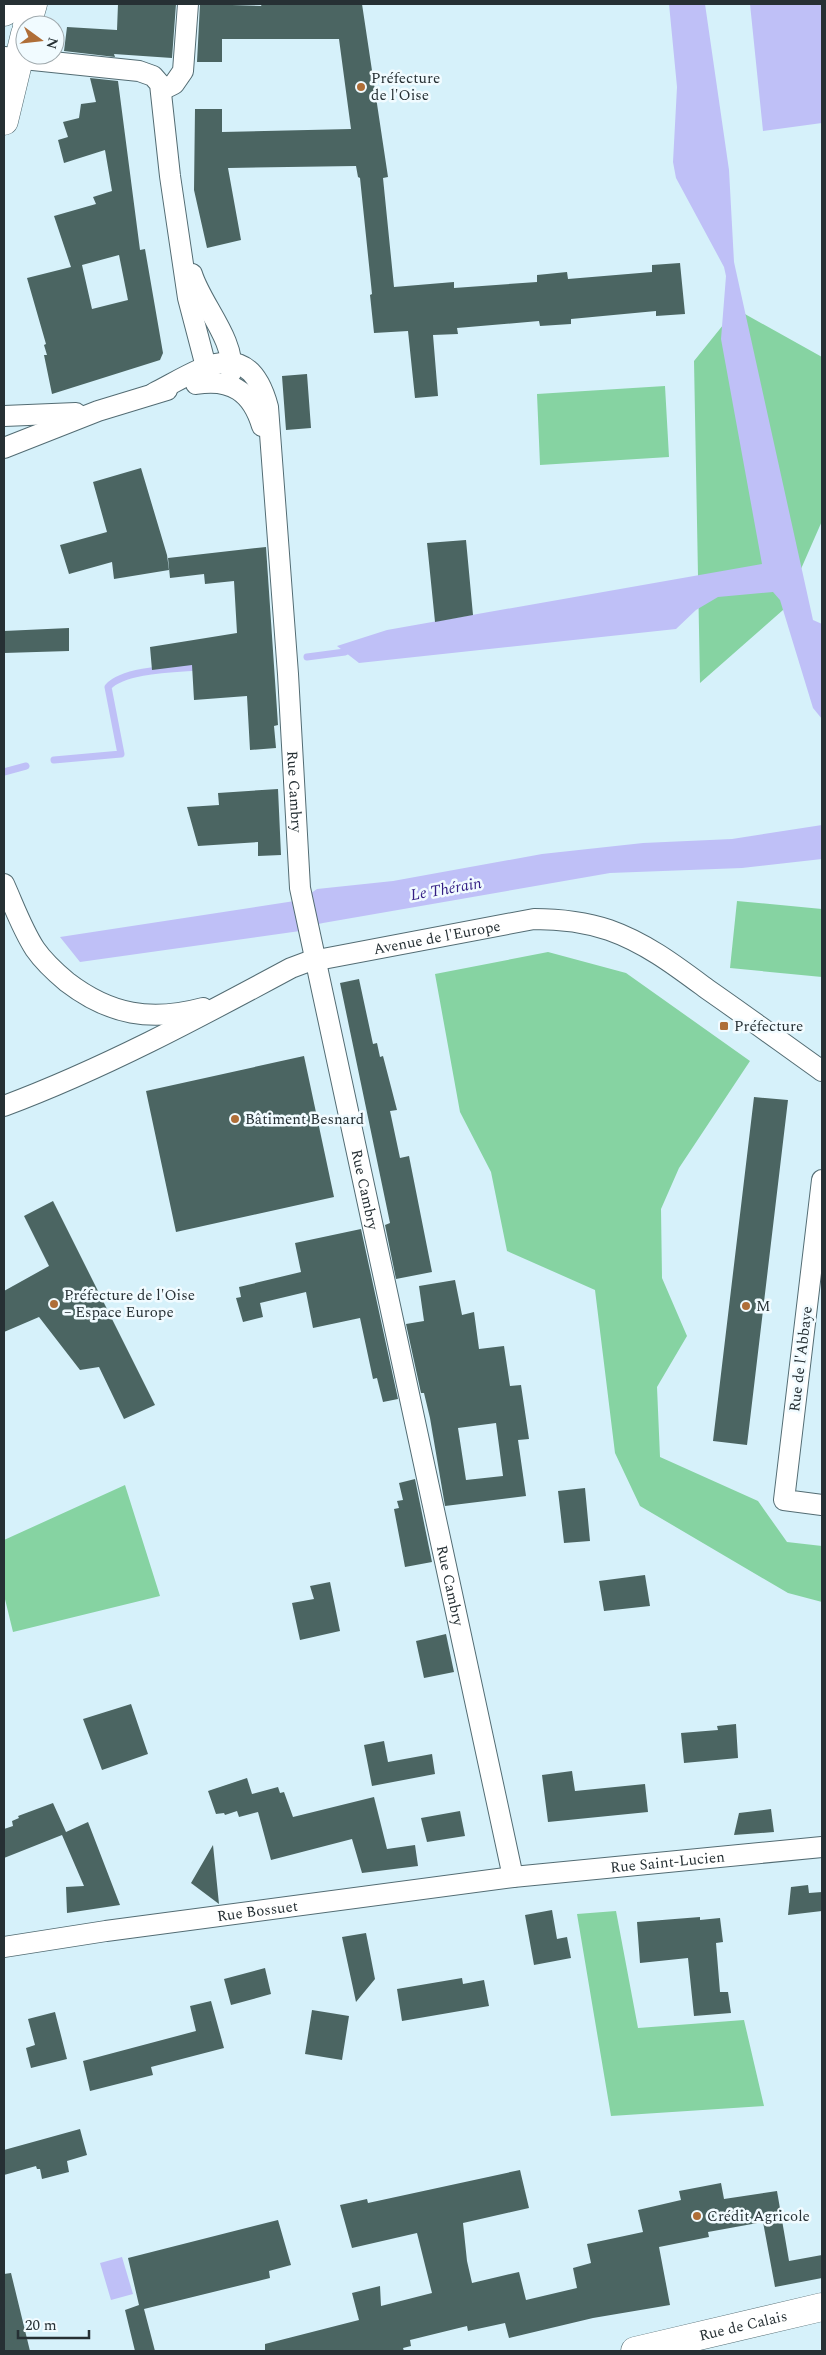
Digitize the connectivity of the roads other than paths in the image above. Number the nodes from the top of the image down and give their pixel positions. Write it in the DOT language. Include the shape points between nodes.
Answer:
graph roads {
  1 [pos="6,4"];
  2 [pos="188,4"];
  3 [pos="4,12"];
  4 [pos="15,56"];
  5 [pos="65,58"];
  6 [pos="160,85"];
  7 [pos="4,121"];
  8 [pos="178,231"];
  9 [pos="231,362"];
  10 [pos="213,378"];
  11 [pos="98,411"];
  12 [pos="4,416"];
  13 [pos="4,448"];
  14 [pos="271,467"];
  15 [pos="4,884"];
  16 [pos="315,960"];
  17 [pos="230,1001"];
  18 [pos="822,1071"];
  19 [pos="38,1093"];
  20 [pos="4,1106"];
  21 [pos="4,1121"];
  22 [pos="822,1180"];
  23 [pos="822,1505"];
  24 [pos="822,1847"];
  25 [pos="513,1877"];
  26 [pos="4,1947"];
  27 [pos="822,2307"];
  28 [pos="646,2350"];
  1 -- 3 [label="main road"];
  2 -- 6 [label="street" via="185,64 178,80"];
  4 -- 7 [label="main road"];
  5 -- 6 [label="street" via="147,73"];
  6 -- 8 [label="street"];
  8 -- 9 [label="street" via="194,281 224,337"];
  8 -- 10 [label="street" via="191,317"];
  9 -- 10 [label="street"];
  9 -- 14 [label="street, Rue Cambry" via="250,370 264,393 271,428"];
  10 -- 11 [label="street"];
  10 -- 14 [label="street, Rue Cambry" via="245,395 255,407"];
  11 -- 12 [label="street"];
  11 -- 13 [label="street"];
  14 -- 16 [label="street, Rue Cambry" via="288,674 300,888"];
  15 -- 17 [label="street" via="45,962 71,985 97,1001 146,1016 196,1010"];
  16 -- 17 [label="street, Avenue de l'Europe" via="290,968"];
  16 -- 18 [label="street, Avenue de l'Europe" via="534,918 592,925 660,955"];
  16 -- 25 [label="street, Rue Cambry"];
  17 -- 19 [label="street, Avenue de l'Europe"];
  19 -- 20 [label="street, Avenue de l'Europe"];
  19 -- 21 [label="street, Avenue de l'Europe"];
  22 -- 23 [label="street, Rue de l'Abbaye" via="784,1500"];
  24 -- 25 [label="street, Rue Saint-Lucien"];
  25 -- 26 [label="street, Rue Bossuet"];
  27 -- 28 [label="main road, Rue de Calais"];
}
